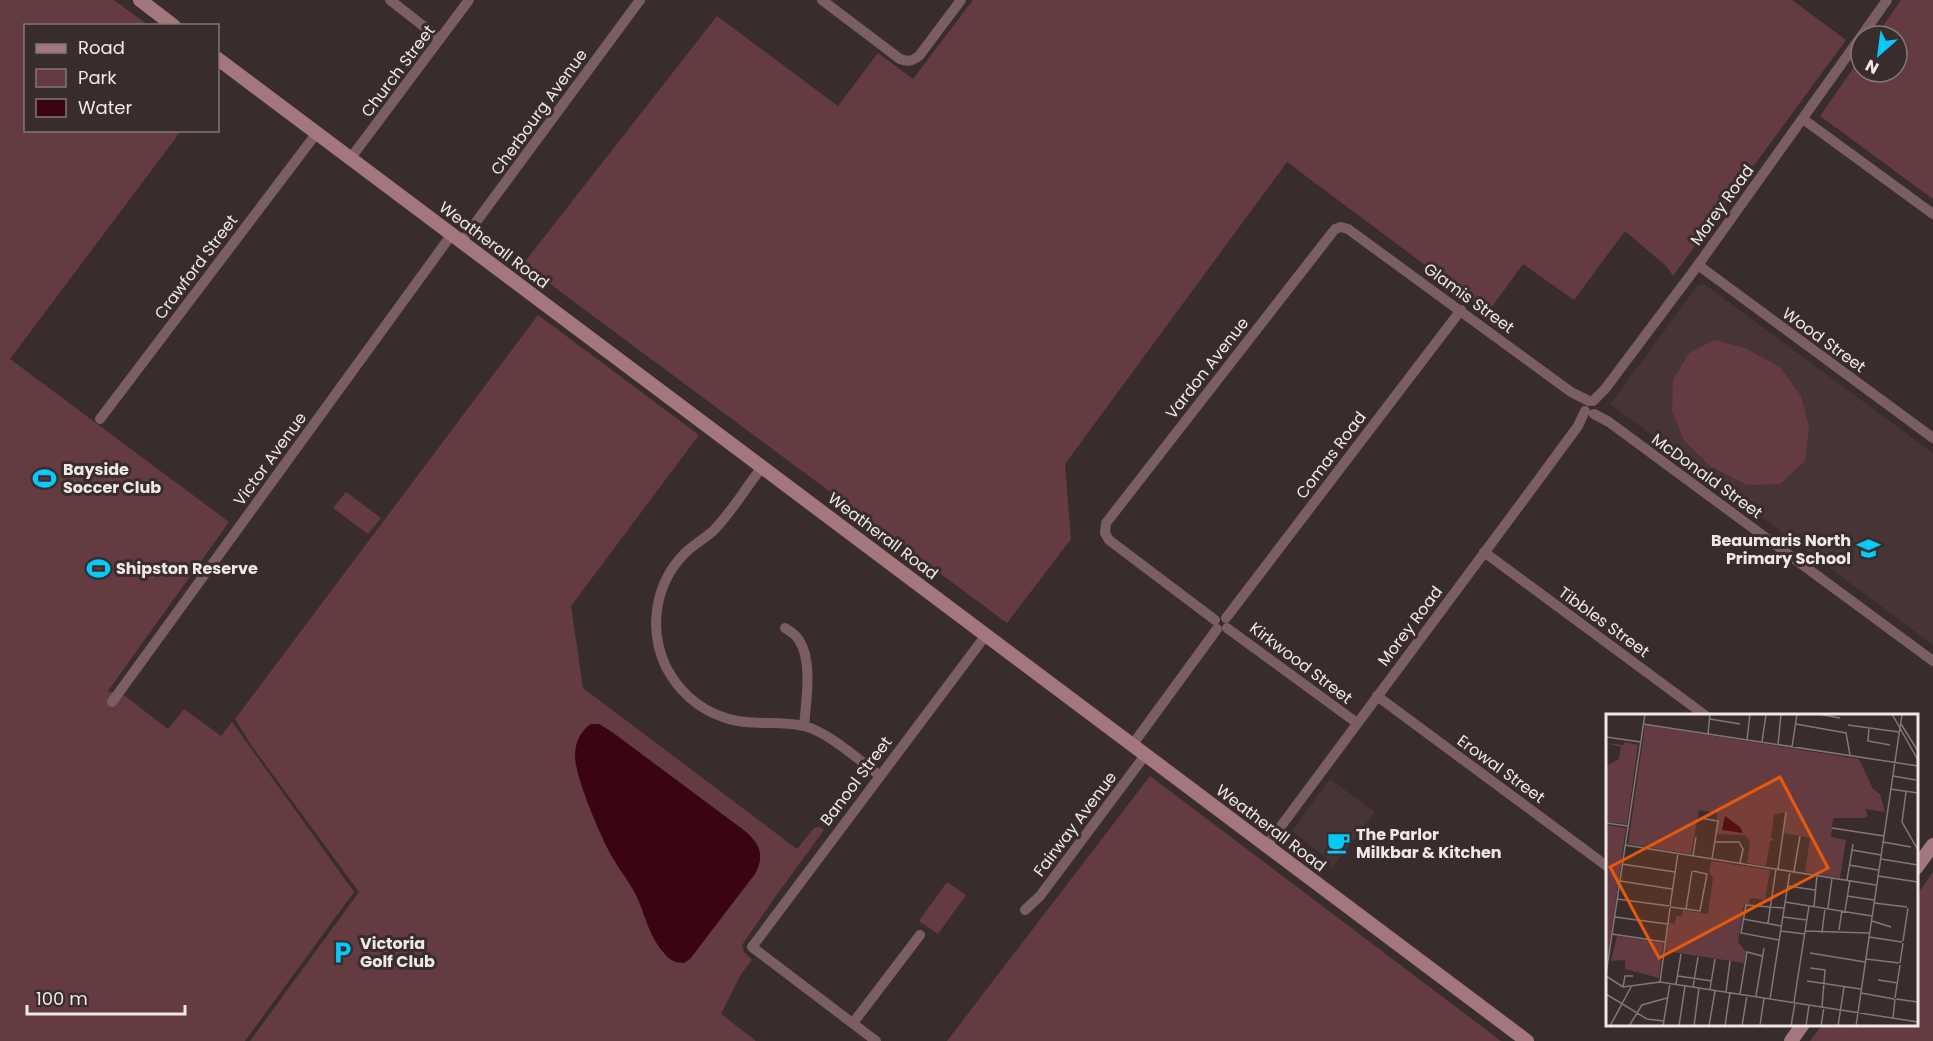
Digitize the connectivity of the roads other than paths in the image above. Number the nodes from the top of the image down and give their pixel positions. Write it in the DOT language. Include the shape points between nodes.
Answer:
graph roads {
  1 [pos="140,0"];
  2 [pos="390,0"];
  3 [pos="469,0"];
  4 [pos="640,0"];
  5 [pos="822,0"];
  6 [pos="961,0"];
  7 [pos="1887,0"];
  8 [pos="171,24"];
  9 [pos="440,39"];
  10 [pos="219,60"];
  11 [pos="1803,119"];
  12 [pos="316,134"];
  13 [pos="350,159"];
  14 [pos="1933,214"];
  15 [pos="1348,229"];
  16 [pos="457,237"];
  17 [pos="1698,265"];
  18 [pos="1461,310"];
  19 [pos="1592,408"];
  20 [pos="100,419"];
  21 [pos="1933,438"];
  22 [pos="763,466"];
  23 [pos="1109,540"];
  24 [pos="1484,552"];
  25 [pos="1221,623"];
  26 [pos="785,628"];
  27 [pos="986,635"];
  28 [pos="1933,661"];
  29 [pos="1377,696"];
  30 [pos="112,702"];
  31 [pos="1703,714"];
  32 [pos="1357,723"];
  33 [pos="804,726"];
  34 [pos="1133,744"];
  35 [pos="1146,754"];
  36 [pos="879,776"];
  37 [pos="1267,845"];
  38 [pos="1933,845"];
  39 [pos="1606,866"];
  40 [pos="1918,866"];
  41 [pos="1025,910"];
  42 [pos="920,935"];
  43 [pos="853,1023"];
  44 [pos="1802,1026"];
  45 [pos="876,1041"];
  46 [pos="1527,1041"];
  47 [pos="1791,1041"];
  1 -- 8 [label="street"];
  2 -- 9 [label="street"];
  3 -- 9 [label="street, Church Street"];
  4 -- 16 [label="street, Cherbourg Avenue"];
  5 -- 6 [label="street" via="906,61 919,56"];
  7 -- 11 [label="street, Morey Road"];
  9 -- 13 [label="street, Church Street"];
  10 -- 12 [label="street, Weatherall Road"];
  11 -- 14 [label="street"];
  11 -- 17 [label="street, Morey Road"];
  12 -- 13 [label="street, Weatherall Road"];
  12 -- 20 [label="street, Crawford Street"];
  13 -- 16 [label="street, Weatherall Road"];
  15 -- 18 [label="street, Glamis Street"];
  15 -- 23 [label="street, Vardon Avenue" via="1341,227 1331,233 1108,519 1105,533"];
  16 -- 22 [label="street, Weatherall Road"];
  16 -- 30 [label="street, Victor Avenue"];
  17 -- 19 [label="street, Morey Road"];
  17 -- 21 [label="street, Wood Street"];
  18 -- 19 [label="street, Glamis Street"];
  18 -- 25 [label="street, Comas Road"];
  19 -- 24 [label="street, Morey Road"];
  19 -- 28 [label="street, McDonald Street"];
  22 -- 27 [label="street, Weatherall Road"];
  22 -- 33 [label="street" via="713,530 673,568 658,602 658,641 674,681 704,708 746,723"];
  23 -- 25 [label="street, Kirkwood Street"];
  24 -- 29 [label="street, Morey Road"];
  24 -- 31 [label="street, Tibbles Street"];
  25 -- 32 [label="street, Kirkwood Street"];
  25 -- 34 [label="street, Comas Road"];
  26 -- 33 [label="street" via="800,641 805,654"];
  27 -- 34 [label="street, Weatherall Road"];
  27 -- 36 [label="street, Banool Street"];
  29 -- 32 [label="street, Morey Road"];
  29 -- 39 [label="street, Erowal Street"];
  32 -- 37 [label="street, Morey Road"];
  33 -- 36 [label="street" via="828,738"];
  34 -- 35 [label="street, Weatherall Road"];
  35 -- 37 [label="street, Weatherall Road"];
  35 -- 41 [label="street, Fairway Avenue" via="1040,897"];
  36 -- 43 [label="street, Banool Street" via="752,947"];
  37 -- 46 [label="street, Weatherall Road"];
  38 -- 40 [label="street"];
  42 -- 43 [label="street"];
  43 -- 45 [label="street"];
  44 -- 47 [label="street"];
}
